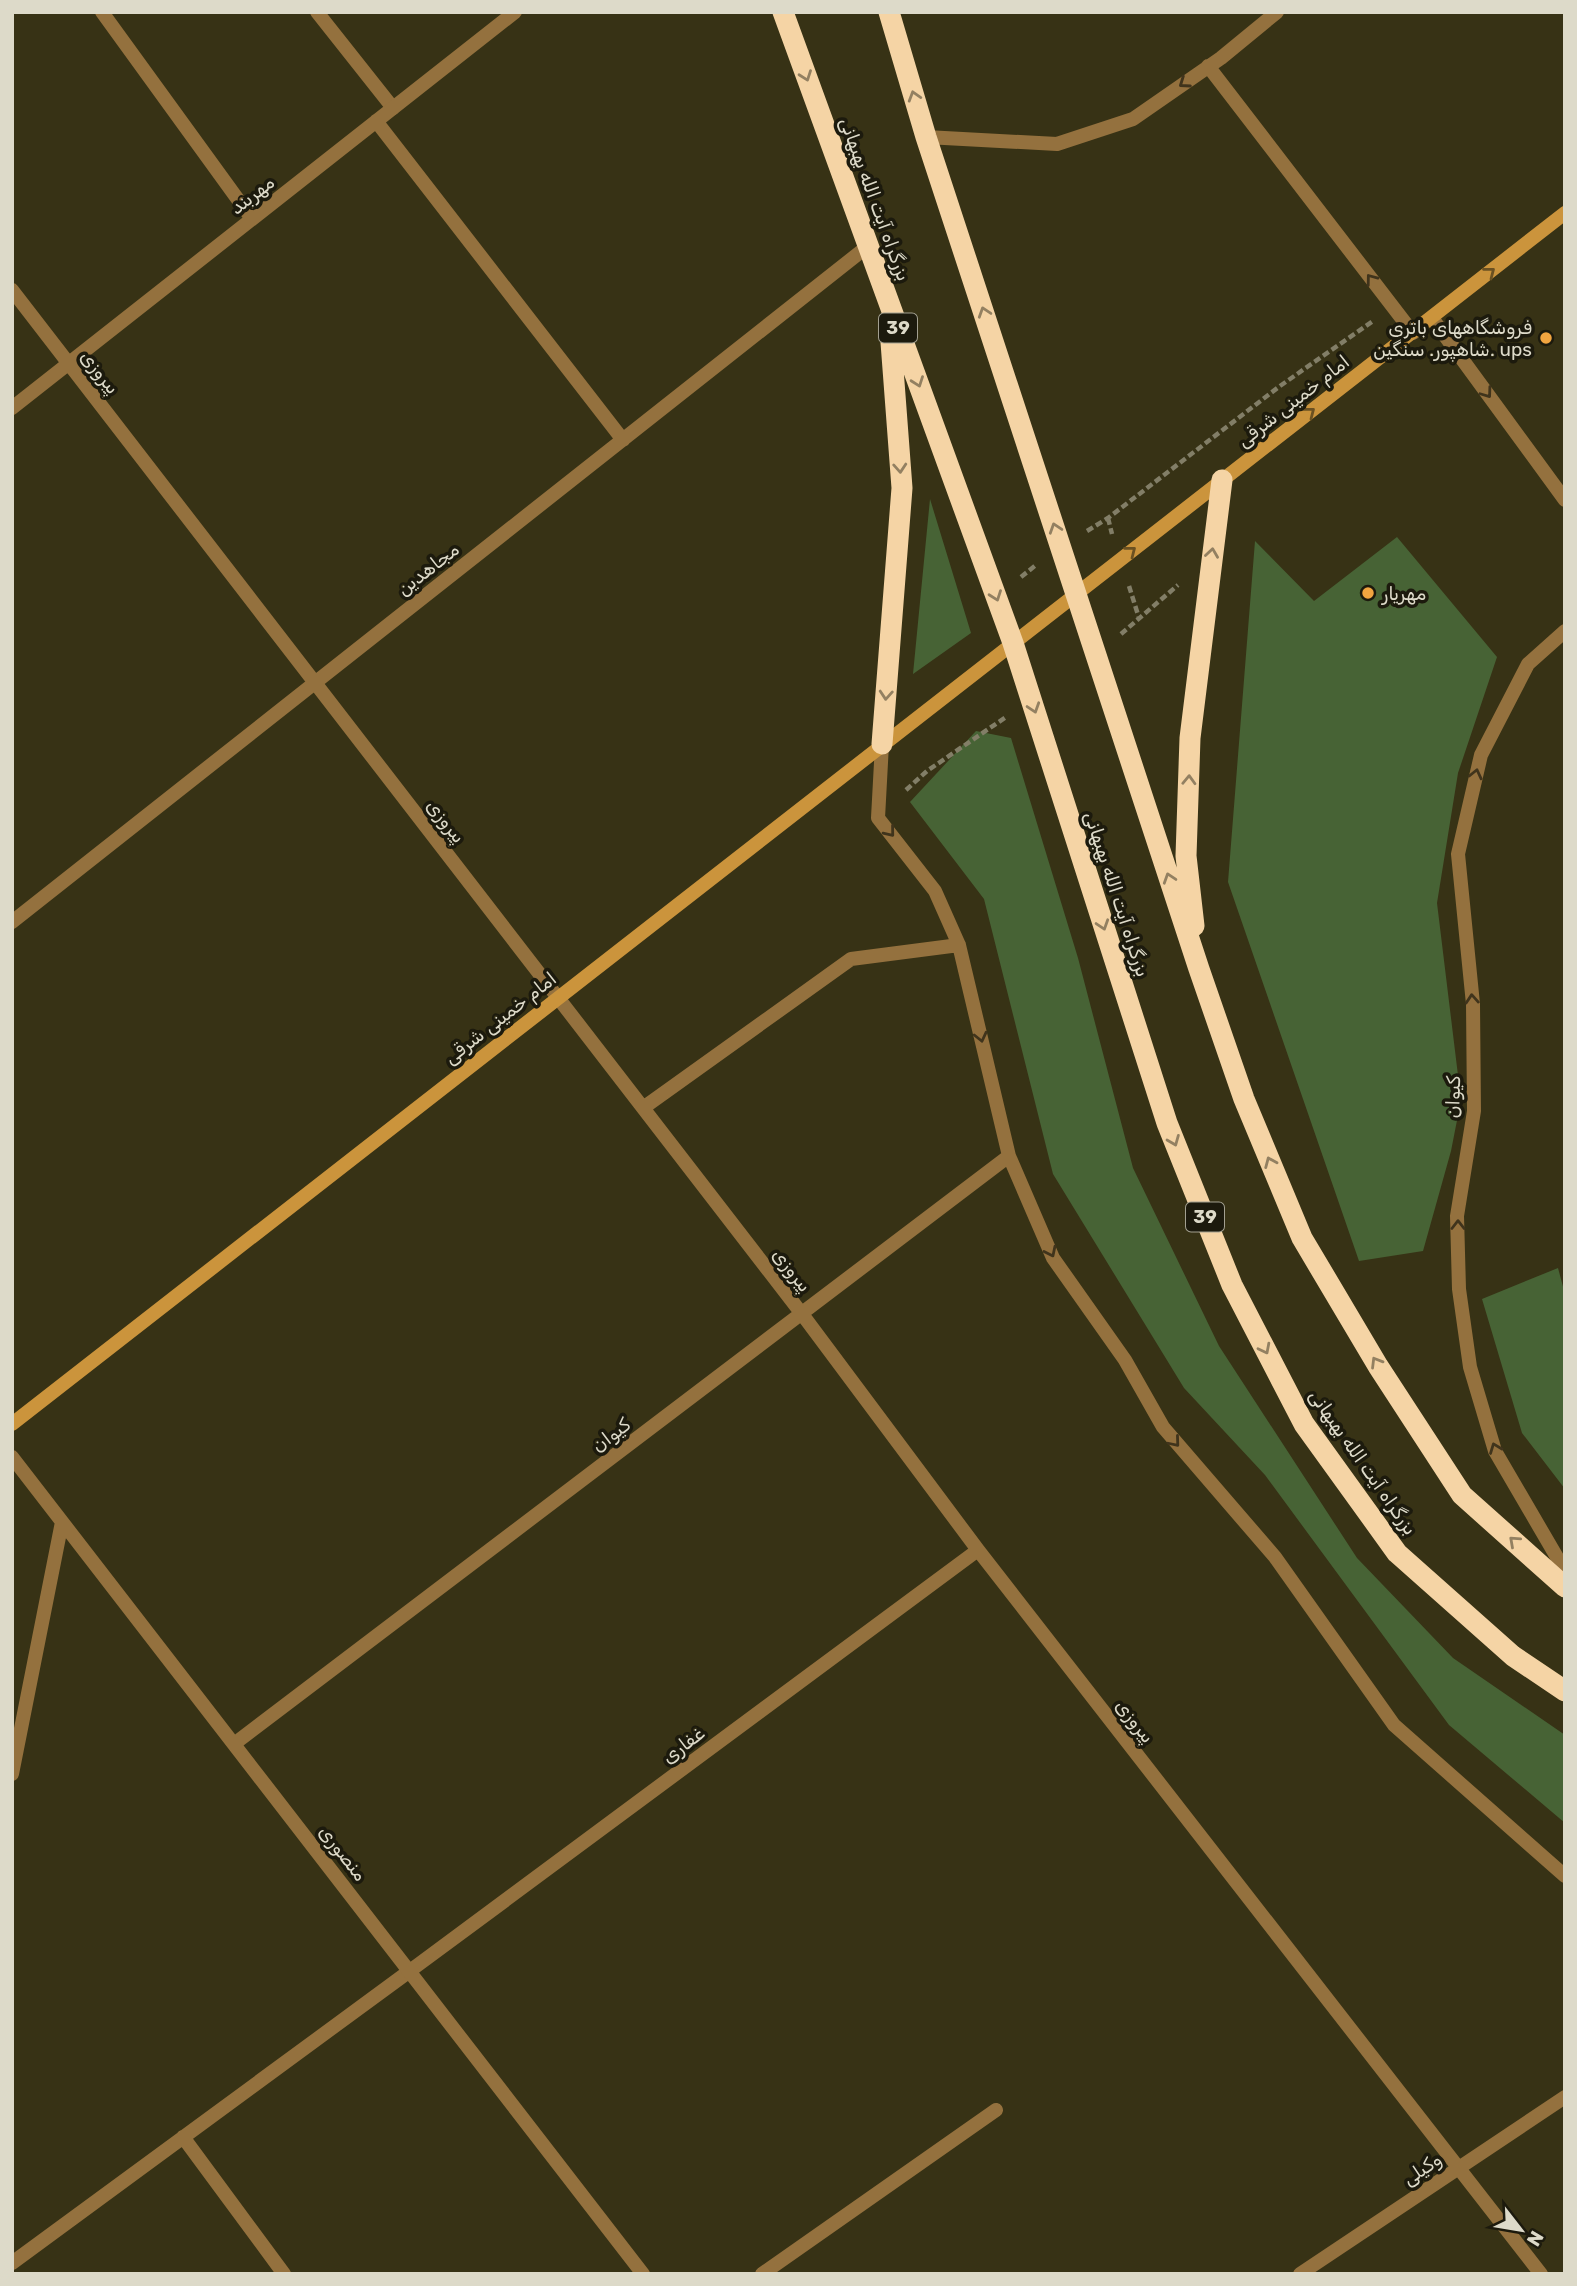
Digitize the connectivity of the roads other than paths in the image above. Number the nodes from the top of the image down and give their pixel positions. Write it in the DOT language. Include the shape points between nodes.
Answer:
graph roads {
  1 [pos="102,12"];
  2 [pos="317,12"];
  3 [pos="515,12"];
  4 [pos="783,12"];
  5 [pos="889,12"];
  6 [pos="1277,12"];
  7 [pos="1208,66"];
  8 [pos="393,108"];
  9 [pos="376,121"];
  10 [pos="926,137"];
  11 [pos="1565,213"];
  12 [pos="252,219"];
  13 [pos="868,246"];
  14 [pos="12,290"];
  15 [pos="889,303"];
  16 [pos="1432,318"];
  17 [pos="1413,333"];
  18 [pos="69,363"];
  19 [pos="12,408"];
  20 [pos="623,440"];
  21 [pos="1222,481"];
  22 [pos="1565,500"];
  23 [pos="1077,593"];
  24 [pos="1565,631"];
  25 [pos="1013,643"];
  26 [pos="315,683"];
  27 [pos="882,744"];
  28 [pos="12,922"];
  29 [pos="959,945"];
  30 [pos="1199,970"];
  31 [pos="558,998"];
  32 [pos="643,1108"];
  33 [pos="1009,1156"];
  34 [pos="802,1314"];
  35 [pos="12,1424"];
  36 [pos="12,1457"];
  37 [pos="62,1522"];
  38 [pos="978,1550"];
  39 [pos="1565,1571"];
  40 [pos="1565,1587"];
  41 [pos="1565,1691"];
  42 [pos="234,1744"];
  43 [pos="12,1774"];
  44 [pos="1565,1875"];
  45 [pos="411,1970"];
  46 [pos="1565,2097"];
  47 [pos="996,2110"];
  48 [pos="183,2137"];
  49 [pos="1459,2168"];
  50 [pos="12,2263"];
  51 [pos="284,2274"];
  52 [pos="643,2274"];
  53 [pos="762,2274"];
  54 [pos="1300,2274"];
  55 [pos="1541,2274"];
  1 -- 12 [label="street"];
  2 -- 8 [label="street"];
  3 -- 8 [label="street, مهربند"];
  4 -- 13 [label="highway, بزرگراه آیت الله بهبهانی / 39, one-way"];
  10 -- 5 [label="highway, one-way"];
  6 -- 7 [label="street"];
  7 -- 10 [label="street, one-way" via="1133,119 1057,144"];
  17 -- 7 [label="street, one-way"];
  8 -- 9 [label="street, مهربند"];
  9 -- 12 [label="street, مهربند"];
  9 -- 20 [label="street"];
  23 -- 10 [label="highway, one-way"];
  16 -- 11 [label="main road, امام خمینی شرقی, one-way"];
  12 -- 18 [label="street, مهربند"];
  13 -- 15 [label="highway, بزرگراه آیت الله بهبهانی / 39"];
  13 -- 20 [label="street, مجاهدین"];
  14 -- 18 [label="street, پیروزی"];
  15 -- 25 [label="highway, بزرگراه آیت الله بهبهانی / 39, one-way"];
  15 -- 27 [label="highway, one-way" via="902,488"];
  16 -- 17 [label="main road, امام خمینی شرقی"];
  16 -- 22 [label="street, one-way"];
  21 -- 17 [label="main road, امام خمینی شرقی, one-way"];
  18 -- 19 [label="street, مهربند"];
  18 -- 26 [label="street, پیروزی"];
  20 -- 26 [label="street, مجاهدین"];
  23 -- 21 [label="main road, امام خمینی شرقی, one-way"];
  30 -- 21 [label="highway, one-way" via="1186,856 1190,738"];
  23 -- 25 [label="main road, امام خمینی شرقی"];
  30 -- 23 [label="highway, one-way"];
  39 -- 24 [label="street, کیوان, one-way" via="1491,1439 1470,1367 1457,1216 1474,1111 1473,1004 1458,854 1481,755 1528,664"];
  25 -- 27 [label="main road, امام خمینی شرقی"];
  25 -- 41 [label="highway, بزرگراه آیت الله بهبهانی / 39, one-way" via="1167,1123 1232,1285 1304,1424 1398,1553 1513,1656"];
  26 -- 28 [label="street, مجاهدین"];
  26 -- 31 [label="street, پیروزی"];
  27 -- 29 [label="street, one-way" via="878,818 935,891"];
  27 -- 31 [label="main road, امام خمینی شرقی"];
  29 -- 32 [label="street" via="851,959"];
  29 -- 33 [label="street, one-way"];
  40 -- 30 [label="highway, one-way" via="1462,1495 1309,1250 1244,1099"];
  31 -- 32 [label="street, پیروزی"];
  31 -- 35 [label="main road, امام خمینی شرقی"];
  32 -- 34 [label="street, پیروزی"];
  33 -- 34 [label="street, کیوان"];
  33 -- 44 [label="street, one-way" via="1054,1258 1125,1360 1163,1427 1275,1557 1394,1725"];
  34 -- 38 [label="street, پیروزی"];
  34 -- 42 [label="street, کیوان"];
  36 -- 37 [label="street, منصوری"];
  37 -- 42 [label="street, منصوری"];
  37 -- 43 [label="street"];
  38 -- 45 [label="street, غفاری"];
  38 -- 49 [label="street, پیروزی"];
  42 -- 45 [label="street, منصوری"];
  45 -- 48 [label="street, غفاری"];
  45 -- 52 [label="street, منصوری"];
  46 -- 49 [label="street, وکیلی"];
  47 -- 53 [label="street"];
  48 -- 50 [label="street, غفاری"];
  48 -- 51 [label="street"];
  49 -- 54 [label="street, وکیلی"];
  49 -- 55 [label="street, پیروزی"];
}
